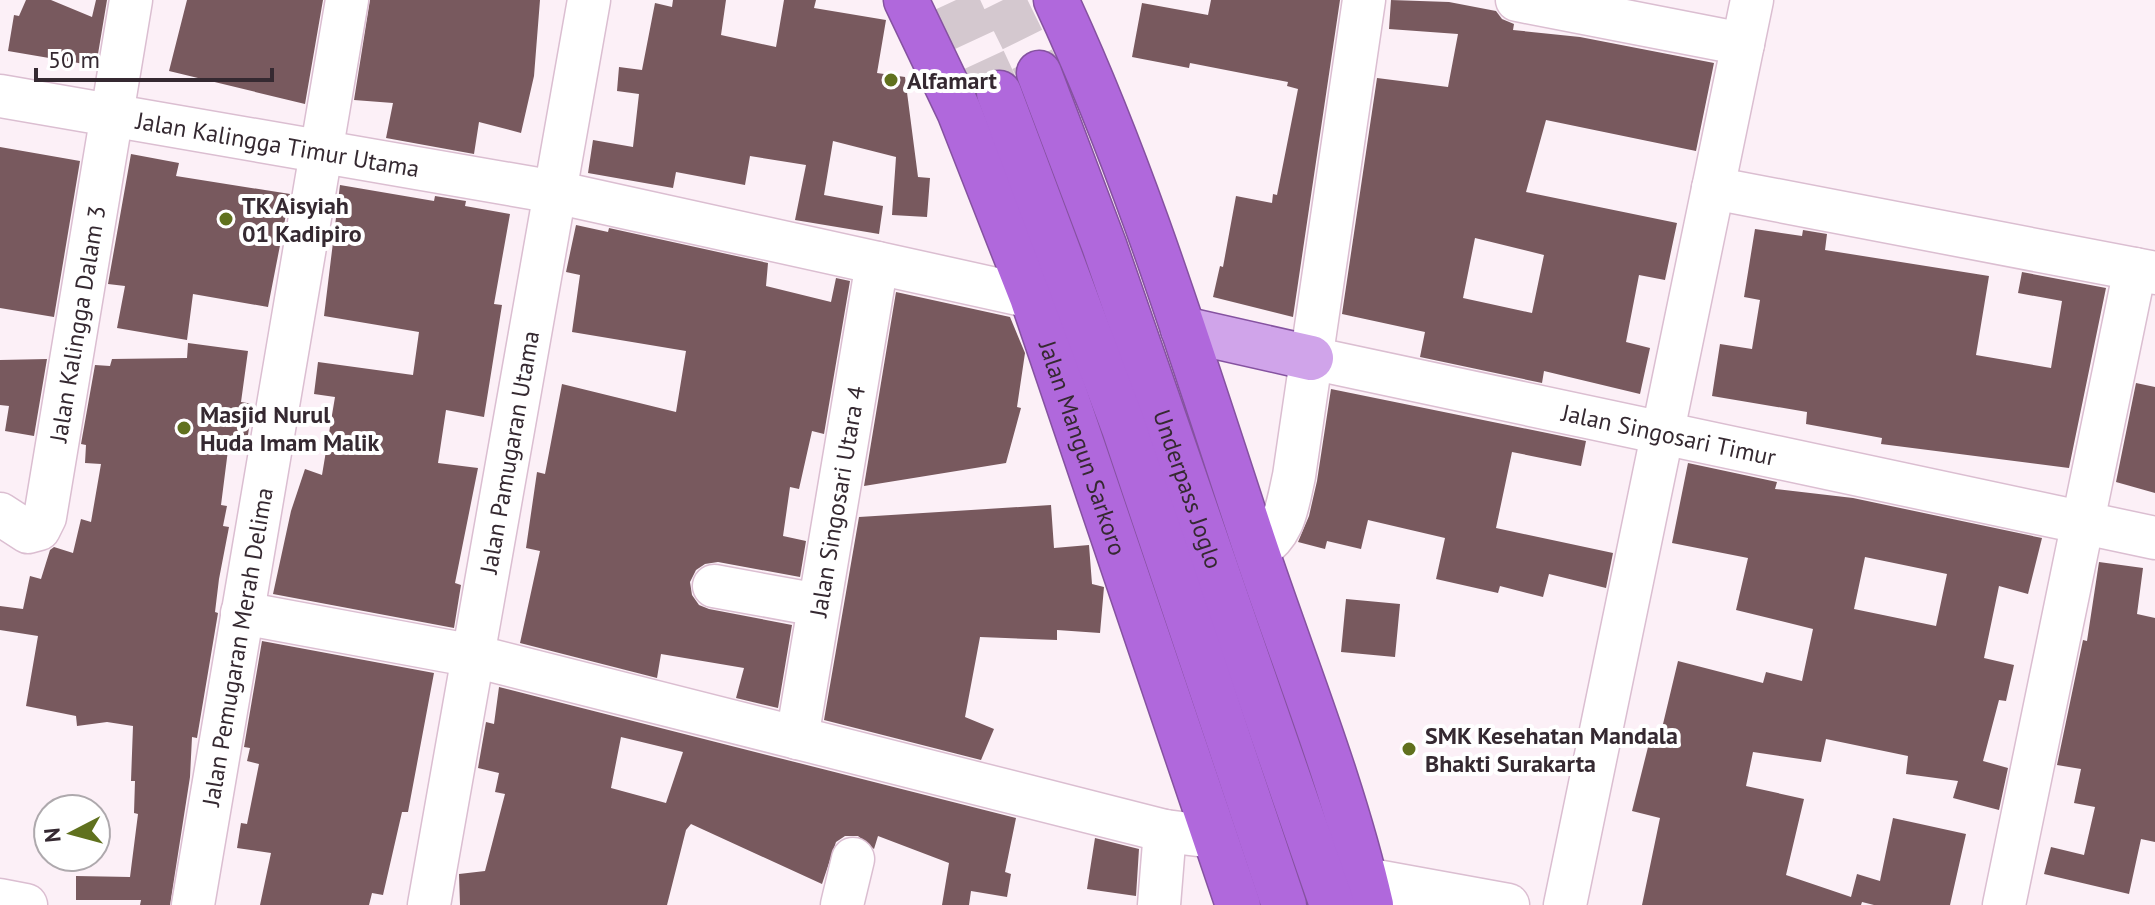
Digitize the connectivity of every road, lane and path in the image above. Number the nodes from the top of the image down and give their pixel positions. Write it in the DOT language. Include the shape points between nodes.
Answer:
graph roads {
  1 [pos="131,0"];
  2 [pos="347,0"];
  3 [pos="589,0"];
  4 [pos="906,0"];
  5 [pos="1056,0"];
  6 [pos="1364,0"];
  7 [pos="1517,0"];
  8 [pos="1752,0"];
  9 [pos="1743,44"];
  10 [pos="1039,73"];
  11 [pos="999,93"];
  12 [pos="0,96"];
  13 [pos="110,116"];
  14 [pos="319,152"];
  15 [pos="1713,188"];
  16 [pos="555,192"];
  17 [pos="877,263"];
  18 [pos="2145,271"];
  19 [pos="1032,297"];
  20 [pos="1183,329"];
  21 [pos="1311,358"];
  22 [pos="1662,432"];
  23 [pos="0,514"];
  24 [pos="2082,522"];
  25 [pos="2155,538"];
  26 [pos="1256,551"];
  27 [pos="714,586"];
  28 [pos="818,605"];
  29 [pos="242,613"];
  30 [pos="474,656"];
  31 [pos="797,738"];
  32 [pos="1165,831"];
  33 [pos="1214,837"];
  34 [pos="853,859"];
  35 [pos="1356,896"];
  36 [pos="0,900"];
  37 [pos="26,905"];
  38 [pos="193,905"];
  39 [pos="429,905"];
  40 [pos="842,905"];
  41 [pos="1159,905"];
  42 [pos="1238,905"];
  43 [pos="1284,905"];
  44 [pos="1508,905"];
  45 [pos="1565,905"];
  46 [pos="2004,905"];
  1 -- 13 [label="street, Jalan Kalingga Dalam 3"];
  2 -- 14 [label="street, Jalan Pemugaran Merah Delima"];
  3 -- 16 [label="street, Jalan Pamugaran Utama"];
  4 -- 19 [label="highway, Jalan Mangun Sarkoro" via="959,111"];
  5 -- 20 [label="highway" via="1094,82"];
  6 -- 21 [label="street"];
  7 -- 9 [label="street"];
  8 -- 9 [label="street"];
  9 -- 15 [label="street"];
  10 -- 35 [label="highway, Underpass Joglo"];
  11 -- 43 [label="highway, Underpass Joglo" via="1124,428"];
  12 -- 13 [label="street, Jalan Kalingga Timur Utama"];
  13 -- 14 [label="street, Jalan Kalingga Timur Utama"];
  13 -- 23 [label="street, Jalan Kalingga Dalam 3" via="45,517 39,529 28,532"];
  14 -- 16 [label="street, Jalan Kalingga Timur Utama"];
  14 -- 29 [label="street, Jalan Pemugaran Merah Delima"];
  15 -- 18 [label="street"];
  15 -- 22 [label="street"];
  16 -- 17 [label="street, Jalan Kalingga Timur Utama"];
  16 -- 30 [label="street, Jalan Pamugaran Utama"];
  17 -- 19 [label="street, Jalan Kalingga Timur Utama"];
  17 -- 28 [label="street, Jalan Singosari Utara 4"];
  18 -- 24 [label="street"];
  19 -- 33 [label="highway, Jalan Mangun Sarkoro"];
  20 -- 21 [label="main road, Jalan Singosari Timur"];
  20 -- 26 [label="highway"];
  21 -- 22 [label="street, Jalan Singosari Timur"];
  21 -- 26 [label="street" via="1285,521 1271,542"];
  22 -- 24 [label="street, Jalan Singosari Timur"];
  22 -- 45 [label="street"];
  24 -- 25 [label="street, Jalan Singosari Timur"];
  24 -- 46 [label="street"];
  26 -- 35 [label="highway"];
  27 -- 28 [label="street"];
  28 -- 31 [label="street, Jalan Singosari Utara 4"];
  29 -- 30 [label="street"];
  29 -- 38 [label="street, Jalan Pemugaran Merah Delima"];
  30 -- 31 [label="street"];
  30 -- 39 [label="street, Jalan Pamugaran Utama"];
  31 -- 32 [label="street"];
  32 -- 33 [label="street"];
  32 -- 41 [label="street"];
  33 -- 42 [label="highway, Jalan Mangun Sarkoro"];
  34 -- 40 [label="street"];
  35 -- 44 [label="street"];
  36 -- 37 [label="street"];
}
